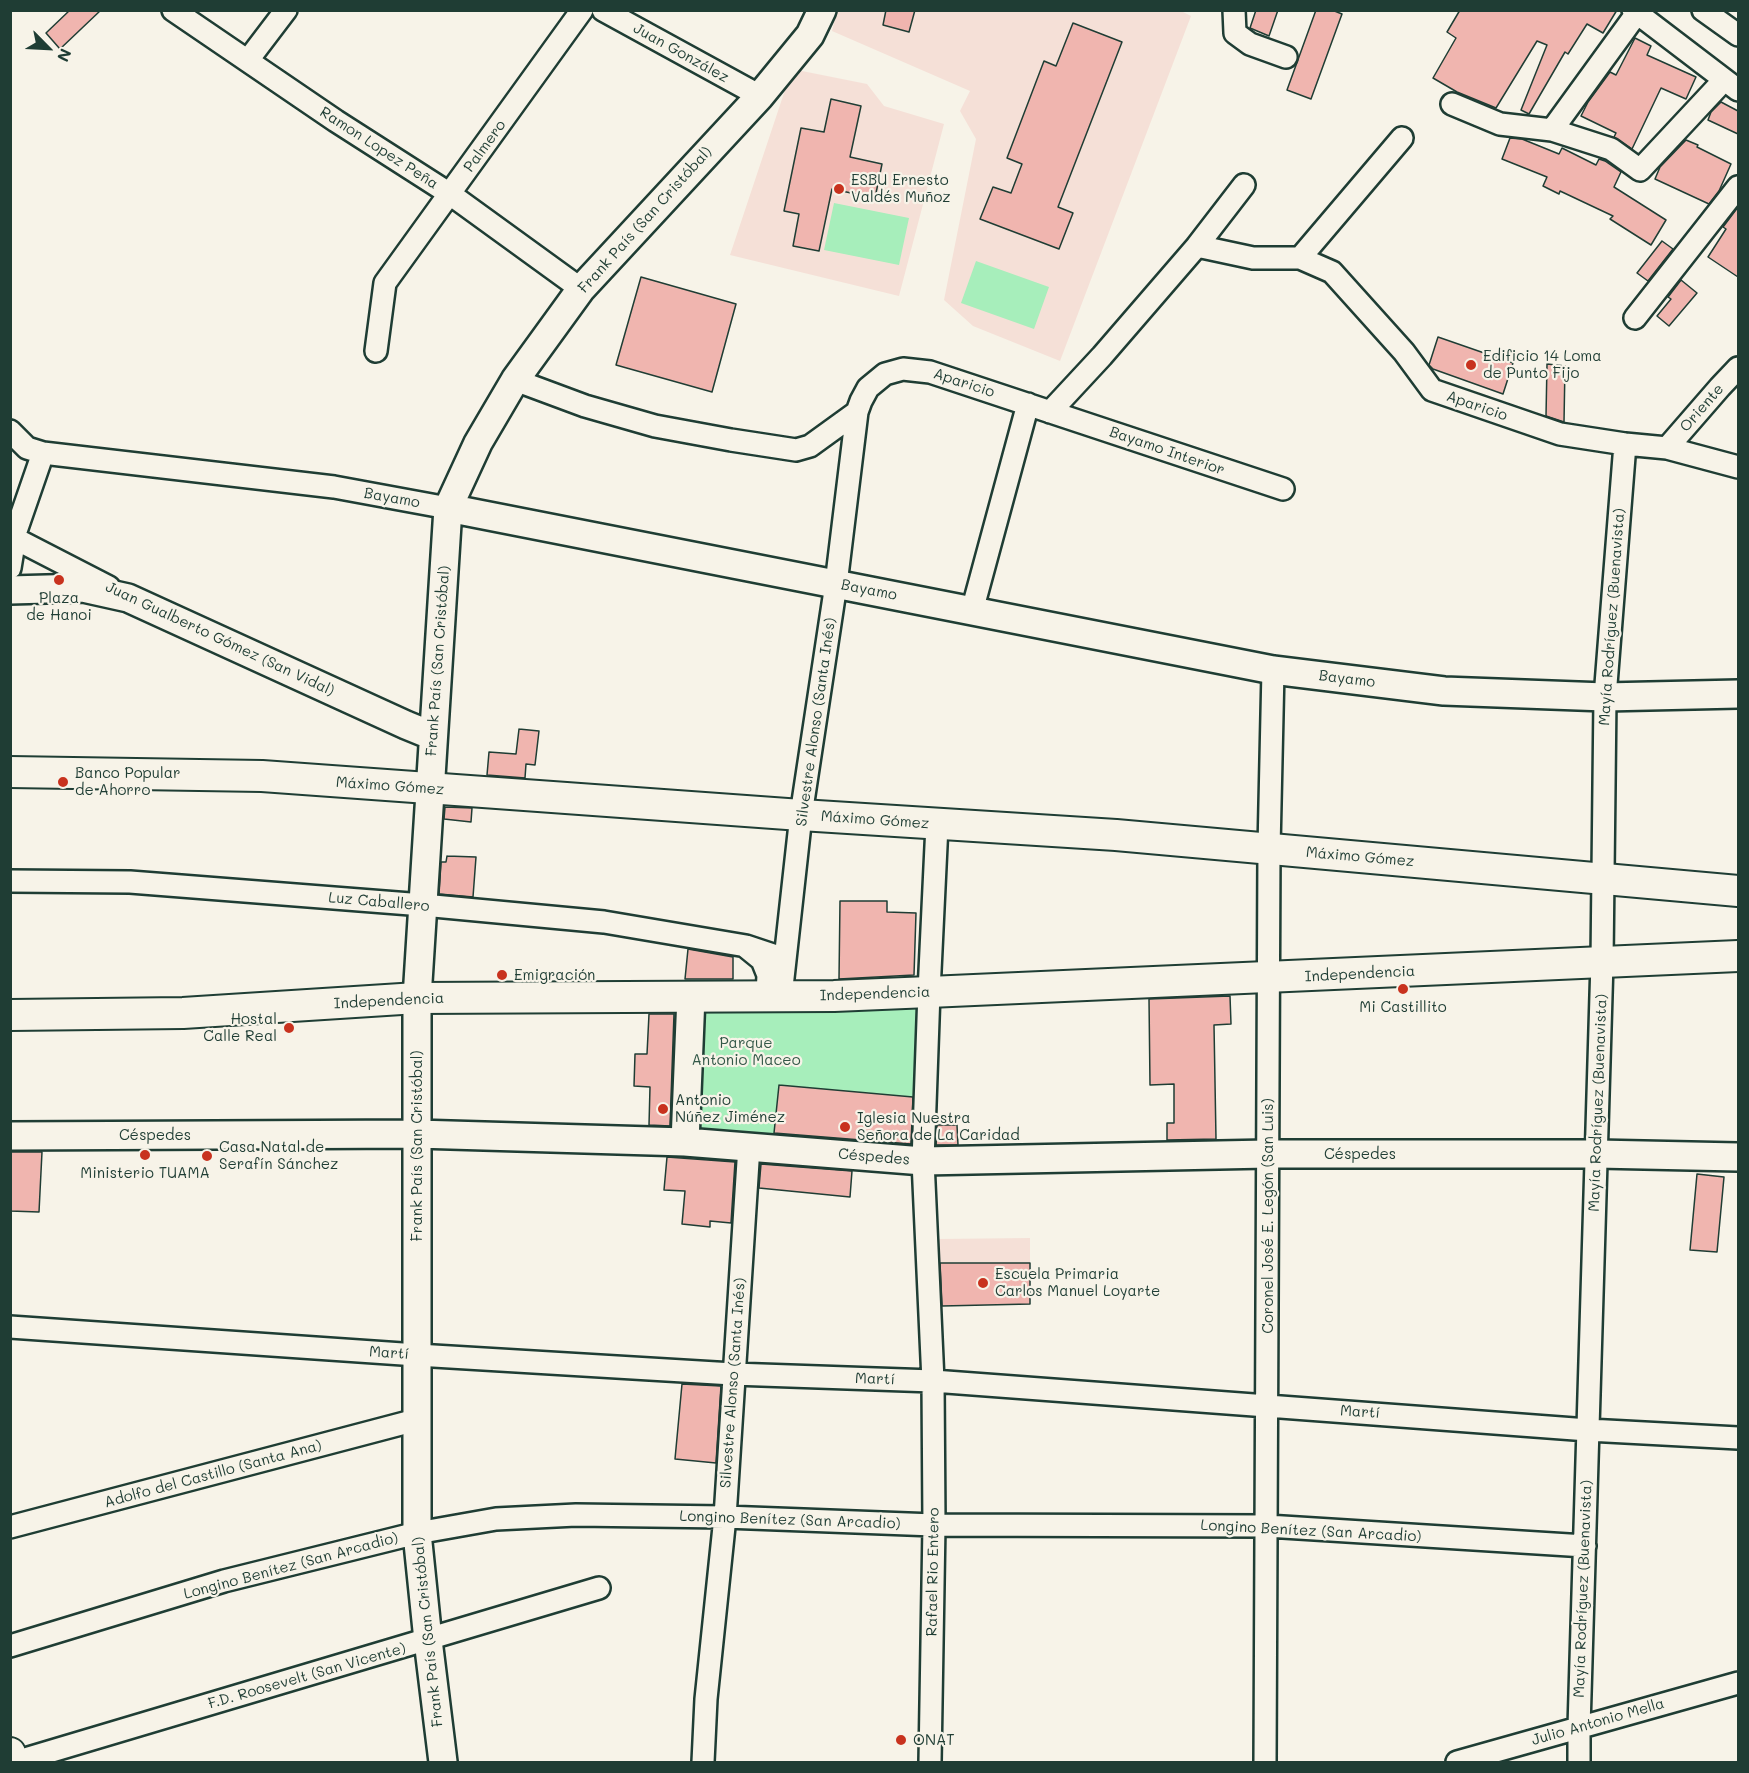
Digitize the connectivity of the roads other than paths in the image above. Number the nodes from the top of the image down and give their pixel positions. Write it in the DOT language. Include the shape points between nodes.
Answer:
graph roads {
  1 [pos="173,10"];
  2 [pos="286,10"];
  3 [pos="582,10"];
  4 [pos="603,10"];
  5 [pos="822,10"];
  6 [pos="1234,10"];
  7 [pos="1703,10"];
  8 [pos="1635,12"];
  9 [pos="1738,35"];
  10 [pos="1286,57"];
  11 [pos="248,60"];
  12 [pos="1731,85"];
  13 [pos="759,96"];
  14 [pos="1452,104"];
  15 [pos="1552,130"];
  16 [pos="1402,138"];
  17 [pos="1244,185"];
  18 [pos="1738,187"];
  19 [pos="450,194"];
  20 [pos="1197,246"];
  21 [pos="1300,258"];
  22 [pos="581,290"];
  23 [pos="1635,318"];
  24 [pos="376,351"];
  25 [pos="1738,368"];
  26 [pos="515,380"];
  27 [pos="1028,404"];
  28 [pos="857,412"];
  29 [pos="1050,412"];
  30 [pos="10,431"];
  31 [pos="1625,444"];
  32 [pos="1667,448"];
  33 [pos="44,453"];
  34 [pos="1738,466"];
  35 [pos="1283,489"];
  36 [pos="448,508"];
  37 [pos="13,537"];
  38 [pos="10,568"];
  39 [pos="836,584"];
  40 [pos="10,590"];
  41 [pos="128,598"];
  42 [pos="972,611"];
  43 [pos="1273,670"];
  44 [pos="1738,694"];
  45 [pos="1605,697"];
  46 [pos="433,736"];
  47 [pos="10,772"];
  48 [pos="430,789"];
  49 [pos="801,815"];
  50 [pos="938,825"];
  51 [pos="1269,848"];
  52 [pos="1603,879"];
  53 [pos="10,881"];
  54 [pos="1738,891"];
  55 [pos="423,905"];
  56 [pos="746,946"];
  57 [pos="1738,956"];
  58 [pos="785,958"];
  59 [pos="1602,962"];
  60 [pos="1269,978"];
  61 [pos="929,992"];
  62 [pos="691,996"];
  63 [pos="774,996"];
  64 [pos="417,998"];
  65 [pos="10,1015"];
  66 [pos="417,1134"];
  67 [pos="10,1136"];
  68 [pos="685,1142"];
  69 [pos="749,1146"];
  70 [pos="1268,1154"];
  71 [pos="1597,1154"];
  72 [pos="1738,1157"];
  73 [pos="923,1161"];
  74 [pos="10,1327"];
  75 [pos="417,1355"];
  76 [pos="733,1374"];
  77 [pos="933,1381"];
  78 [pos="1267,1405"];
  79 [pos="416,1420"];
  80 [pos="1588,1430"];
  81 [pos="1738,1438"];
  82 [pos="724,1517"];
  83 [pos="934,1525"];
  84 [pos="1266,1526"];
  85 [pos="10,1527"];
  86 [pos="417,1533"];
  87 [pos="1585,1546"];
  88 [pos="599,1588"];
  89 [pos="428,1640"];
  90 [pos="10,1646"];
  91 [pos="1738,1683"];
  92 [pos="1579,1727"];
  93 [pos="10,1754"];
  94 [pos="13,1762"];
  95 [pos="443,1762"];
  96 [pos="703,1762"];
  97 [pos="930,1762"];
  98 [pos="1265,1762"];
  99 [pos="1457,1762"];
  100 [pos="1579,1762"];
  1 -- 11 [label="street, Ramon Lopez Peña"];
  2 -- 11 [label="street"];
  3 -- 19 [label="street, Palmero"];
  4 -- 13 [label="street, Juan González"];
  5 -- 13 [label="street, Frank País (San Cristóbal)" via="810,35"];
  6 -- 10 [label="street" via="1235,33 1250,44"];
  7 -- 9 [label="street"];
  8 -- 12 [label="street"];
  8 -- 15 [label="street"];
  11 -- 19 [label="street, Ramon Lopez Peña"];
  12 -- 15 [label="street" via="1640,170 1611,149"];
  13 -- 22 [label="street, Frank País (San Cristóbal)"];
  14 -- 15 [label="street" via="1500,124"];
  16 -- 21 [label="street"];
  17 -- 20 [label="street"];
  18 -- 23 [label="street"];
  19 -- 22 [label="street, Ramon Lopez Peña"];
  19 -- 24 [label="street, Palmero" via="385,283"];
  20 -- 21 [label="street, Aparicio" via="1253,258"];
  20 -- 29 [label="street"];
  21 -- 31 [label="street, Aparicio" via="1332,272 1404,352 1431,390 1560,434"];
  22 -- 26 [label="street, Frank País (San Cristóbal)"];
  25 -- 32 [label="street, Oriente"];
  26 -- 28 [label="street, Aparicio" via="654,426 796,450 810,446"];
  26 -- 36 [label="street, Frank País (San Cristóbal)" via="478,443"];
  27 -- 28 [label="street, Aparicio" via="930,372 903,369 885,374 868,388"];
  27 -- 29 [label="street, Aparicio"];
  27 -- 42 [label="street"];
  28 -- 39 [label="street, Silvestre Alonso (Santa Inés)"];
  29 -- 35 [label="street, Bayamo Interior"];
  30 -- 33 [label="street, Bayamo" via="27,448"];
  31 -- 32 [label="street, Aparicio"];
  31 -- 45 [label="street, Mayía Rodríguez (Buenavista)"];
  32 -- 34 [label="street, Aparicio"];
  33 -- 36 [label="street, Bayamo" via="334,487"];
  33 -- 37 [label="street"];
  36 -- 39 [label="street, Bayamo"];
  36 -- 46 [label="street, Frank País (San Cristóbal)"];
  37 -- 38 [label="street"];
  37 -- 41 [label="street, Juan Gualberto Gómez (San Vidal)"];
  39 -- 42 [label="street, Bayamo"];
  39 -- 49 [label="street, Silvestre Alonso (Santa Inés)"];
  40 -- 41 [label="street" via="83,588"];
  41 -- 46 [label="street, Juan Gualberto Gómez (San Vidal)"];
  42 -- 43 [label="street, Bayamo"];
  43 -- 45 [label="street, Bayamo" via="1443,691"];
  43 -- 51 [label="street, Coronel José E. Legón (San Luis)"];
  44 -- 45 [label="street, Bayamo"];
  45 -- 52 [label="street, Mayía Rodríguez (Buenavista)"];
  46 -- 48 [label="street, Frank País (San Cristóbal)"];
  47 -- 48 [label="main road, Máximo Gómez" via="262,776"];
  48 -- 49 [label="main road, Máximo Gómez"];
  48 -- 55 [label="street, Frank País (San Cristóbal)"];
  49 -- 50 [label="main road, Máximo Gómez"];
  49 -- 58 [label="street, Silvestre Alonso (Santa Inés)"];
  50 -- 51 [label="main road, Máximo Gómez"];
  50 -- 61 [label="street, Rafael Rio Entero"];
  51 -- 52 [label="main road, Máximo Gómez"];
  51 -- 60 [label="street, Coronel José E. Legón (San Luis)"];
  52 -- 54 [label="main road, Máximo Gómez"];
  52 -- 59 [label="street, Mayía Rodríguez (Buenavista)"];
  53 -- 55 [label="street, Luz Caballero" via="130,882"];
  55 -- 56 [label="street, Luz Caballero" via="604,922"];
  55 -- 64 [label="street, Frank País (San Cristóbal)"];
  56 -- 58 [label="street, Luz Caballero"];
  56 -- 63 [label="street" via="762,960"];
  57 -- 59 [label="main road, Independencia"];
  58 -- 63 [label="street, Silvestre Alonso (Santa Inés)"];
  59 -- 60 [label="main road, Independencia"];
  59 -- 71 [label="street, Mayía Rodríguez (Buenavista)"];
  60 -- 61 [label="main road, Independencia"];
  60 -- 70 [label="street, Coronel José E. Legón (San Luis)"];
  61 -- 63 [label="main road, Independencia"];
  61 -- 73 [label="street, Rafael Rio Entero"];
  62 -- 63 [label="main road, Independencia"];
  62 -- 64 [label="main road, Independencia"];
  62 -- 68 [label="street"];
  64 -- 65 [label="main road, Independencia" via="183,1013"];
  64 -- 66 [label="street, Frank País (San Cristóbal)"];
  66 -- 67 [label="street, Céspedes"];
  66 -- 68 [label="street, Céspedes"];
  66 -- 75 [label="street, Frank País (San Cristóbal)"];
  68 -- 69 [label="street, Céspedes"];
  69 -- 73 [label="street, Céspedes"];
  69 -- 76 [label="street, Silvestre Alonso (Santa Inés)"];
  70 -- 71 [label="street, Céspedes"];
  70 -- 73 [label="street, Céspedes"];
  70 -- 78 [label="street, Coronel José E. Legón (San Luis)"];
  71 -- 72 [label="street, Céspedes"];
  71 -- 80 [label="street, Mayía Rodríguez (Buenavista)"];
  73 -- 77 [label="street, Rafael Rio Entero"];
  74 -- 75 [label="street, Martí"];
  75 -- 76 [label="street, Martí"];
  75 -- 79 [label="street, Frank País (San Cristóbal)"];
  76 -- 77 [label="street, Martí"];
  76 -- 82 [label="street, Silvestre Alonso (Santa Inés)"];
  77 -- 78 [label="street, Martí"];
  77 -- 83 [label="street, Rafael Rio Entero"];
  78 -- 80 [label="street, Martí"];
  78 -- 84 [label="street, Coronel José E. Legón (San Luis)"];
  79 -- 85 [label="street, Adolfo del Castillo (Santa Ana)"];
  79 -- 86 [label="street, Frank País (San Cristóbal)"];
  80 -- 81 [label="street, Martí"];
  80 -- 87 [label="street, Mayía Rodríguez (Buenavista)"];
  82 -- 83 [label="street, Longino Benítez (San Arcadio)"];
  82 -- 86 [label="street, Longino Benítez (San Arcadio)" via="564,1515 496,1519"];
  82 -- 96 [label="street, Silvestre Alonso (Santa Inés)"];
  83 -- 84 [label="street, Longino Benítez (San Arcadio)"];
  83 -- 97 [label="street, Rafael Rio Entero"];
  84 -- 87 [label="street, Longino Benítez (San Arcadio)"];
  84 -- 98 [label="street, Coronel José E. Legón (San Luis)"];
  86 -- 89 [label="street, Frank País (San Cristóbal)"];
  86 -- 90 [label="street, Longino Benítez (San Arcadio)" via="224,1581"];
  87 -- 92 [label="street, Mayía Rodríguez (Buenavista)"];
  88 -- 89 [label="street, F.D. Roosevelt (San Vicente)"];
  89 -- 94 [label="street, F.D. Roosevelt (San Vicente)"];
  89 -- 95 [label="street, Frank País (San Cristóbal)"];
  91 -- 92 [label="street, Julio Antonio Mella"];
  92 -- 99 [label="street, Julio Antonio Mella"];
  92 -- 100 [label="street, Mayía Rodríguez (Buenavista)"];
  93 -- 94 [label="main road"];
}
